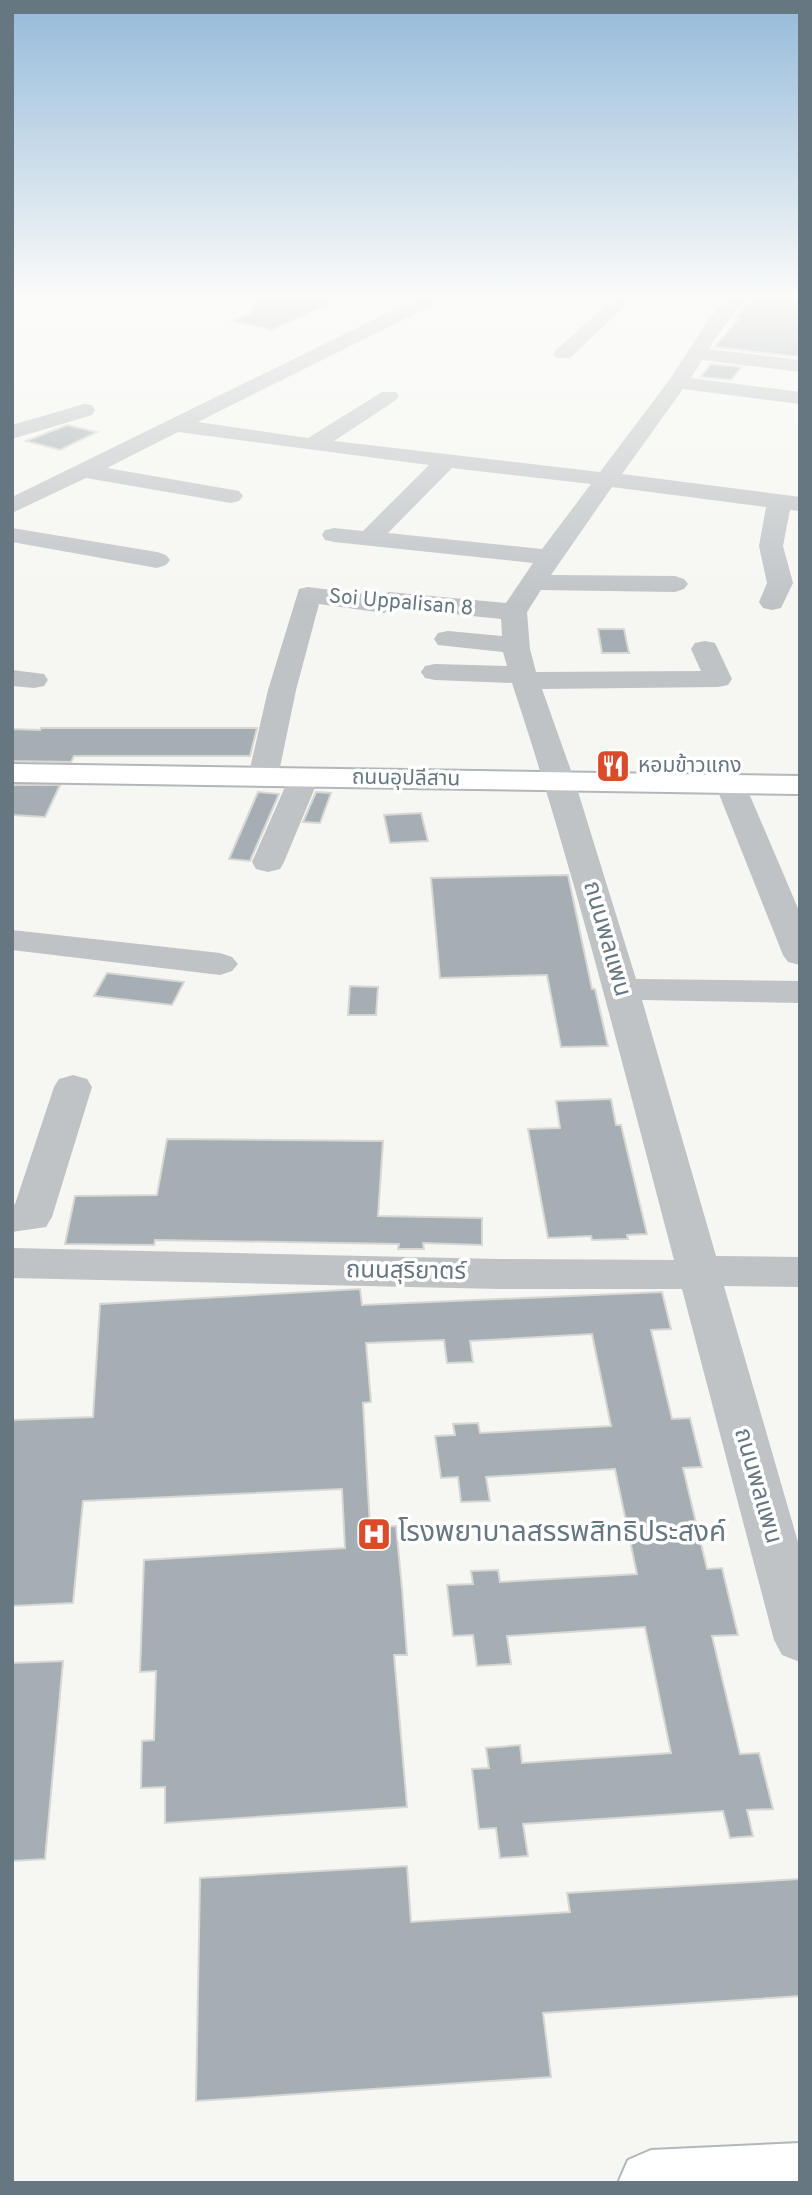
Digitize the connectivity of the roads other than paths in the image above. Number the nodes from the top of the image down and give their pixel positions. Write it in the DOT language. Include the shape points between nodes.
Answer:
graph roads {
  1 [pos="206,401"];
  2 [pos="211,401"];
  3 [pos="380,401"];
  4 [pos="663,401"];
  5 [pos="84,410"];
  6 [pos="173,425"];
  7 [pos="12,432"];
  8 [pos="312,445"];
  9 [pos="445,462"];
  10 [pos="84,471"];
  11 [pos="605,479"];
  12 [pos="12,493"];
  13 [pos="230,496"];
  14 [pos="789,503"];
  15 [pos="12,506"];
  16 [pos="12,535"];
  17 [pos="334,535"];
  18 [pos="369,539"];
  19 [pos="549,557"];
  20 [pos="157,560"];
  21 [pos="534,582"];
  22 [pos="674,584"];
  23 [pos="772,602"];
  24 [pos="514,612"];
  25 [pos="448,639"];
  26 [pos="516,645"];
  27 [pos="705,649"];
  28 [pos="435,672"];
  29 [pos="524,678"];
  30 [pos="12,773"];
  31 [pos="263,777"];
  32 [pos="304,778"];
  33 [pos="560,782"];
  34 [pos="730,784"];
  35 [pos="800,785"];
  36 [pos="268,862"];
  37 [pos="12,940"];
  38 [pos="800,955"];
  39 [pos="220,964"];
  40 [pos="621,989"];
  41 [pos="800,992"];
  42 [pos="73,1087"];
  43 [pos="12,1218"];
  44 [pos="12,1264"];
  45 [pos="697,1272"];
  46 [pos="800,1272"];
  47 [pos="800,1640"];
  48 [pos="800,2176"];
  49 [pos="651,2183"];
  1 -- 12 [label="street"];
  2 -- 6 [label="street"];
  3 -- 8 [label="street"];
  4 -- 11 [label="street"];
  5 -- 7 [label="street"];
  6 -- 8 [label="street"];
  6 -- 10 [label="street"];
  8 -- 9 [label="street"];
  9 -- 11 [label="street"];
  9 -- 18 [label="street"];
  10 -- 13 [label="street"];
  10 -- 15 [label="street"];
  11 -- 14 [label="street"];
  11 -- 19 [label="street"];
  14 -- 23 [label="street" via="771,546 780,583"];
  16 -- 20 [label="street"];
  17 -- 18 [label="street"];
  18 -- 19 [label="street"];
  19 -- 21 [label="street"];
  21 -- 22 [label="street"];
  21 -- 24 [label="street"];
  24 -- 26 [label="street, ถนนพลแพน"];
  24 -- 31 [label="street, Soi Uppalisan 8" via="388,600 384,605 308,595"];
  25 -- 26 [label="street"];
  26 -- 29 [label="street, ถนนพลแพน"];
  27 -- 29 [label="street" via="719,679"];
  28 -- 29 [label="street"];
  29 -- 33 [label="street, ถนนพลแพน"];
  30 -- 31 [label="main road, ถนนอุปลีสาน"];
  31 -- 32 [label="main road, ถนนอุปลีสาน"];
  32 -- 33 [label="main road, ถนนอุปลีสาน"];
  32 -- 36 [label="street"];
  33 -- 34 [label="main road, ถนนอุปลีสาน"];
  33 -- 40 [label="street, ถนนพลแพน"];
  34 -- 35 [label="main road, ถนนอุปลีสาน"];
  34 -- 38 [label="street"];
  37 -- 39 [label="street"];
  40 -- 41 [label="street"];
  40 -- 45 [label="street, ถนนพลแพน"];
  42 -- 43 [label="street" via="31,1217"];
  44 -- 45 [label="street, ถนนสุริยาตร์" via="499,1274"];
  45 -- 46 [label="street, ถนนสุริยาตร์"];
  45 -- 47 [label="street, ถนนพลแพน"];
  48 -- 49 [label="main road"];
}
